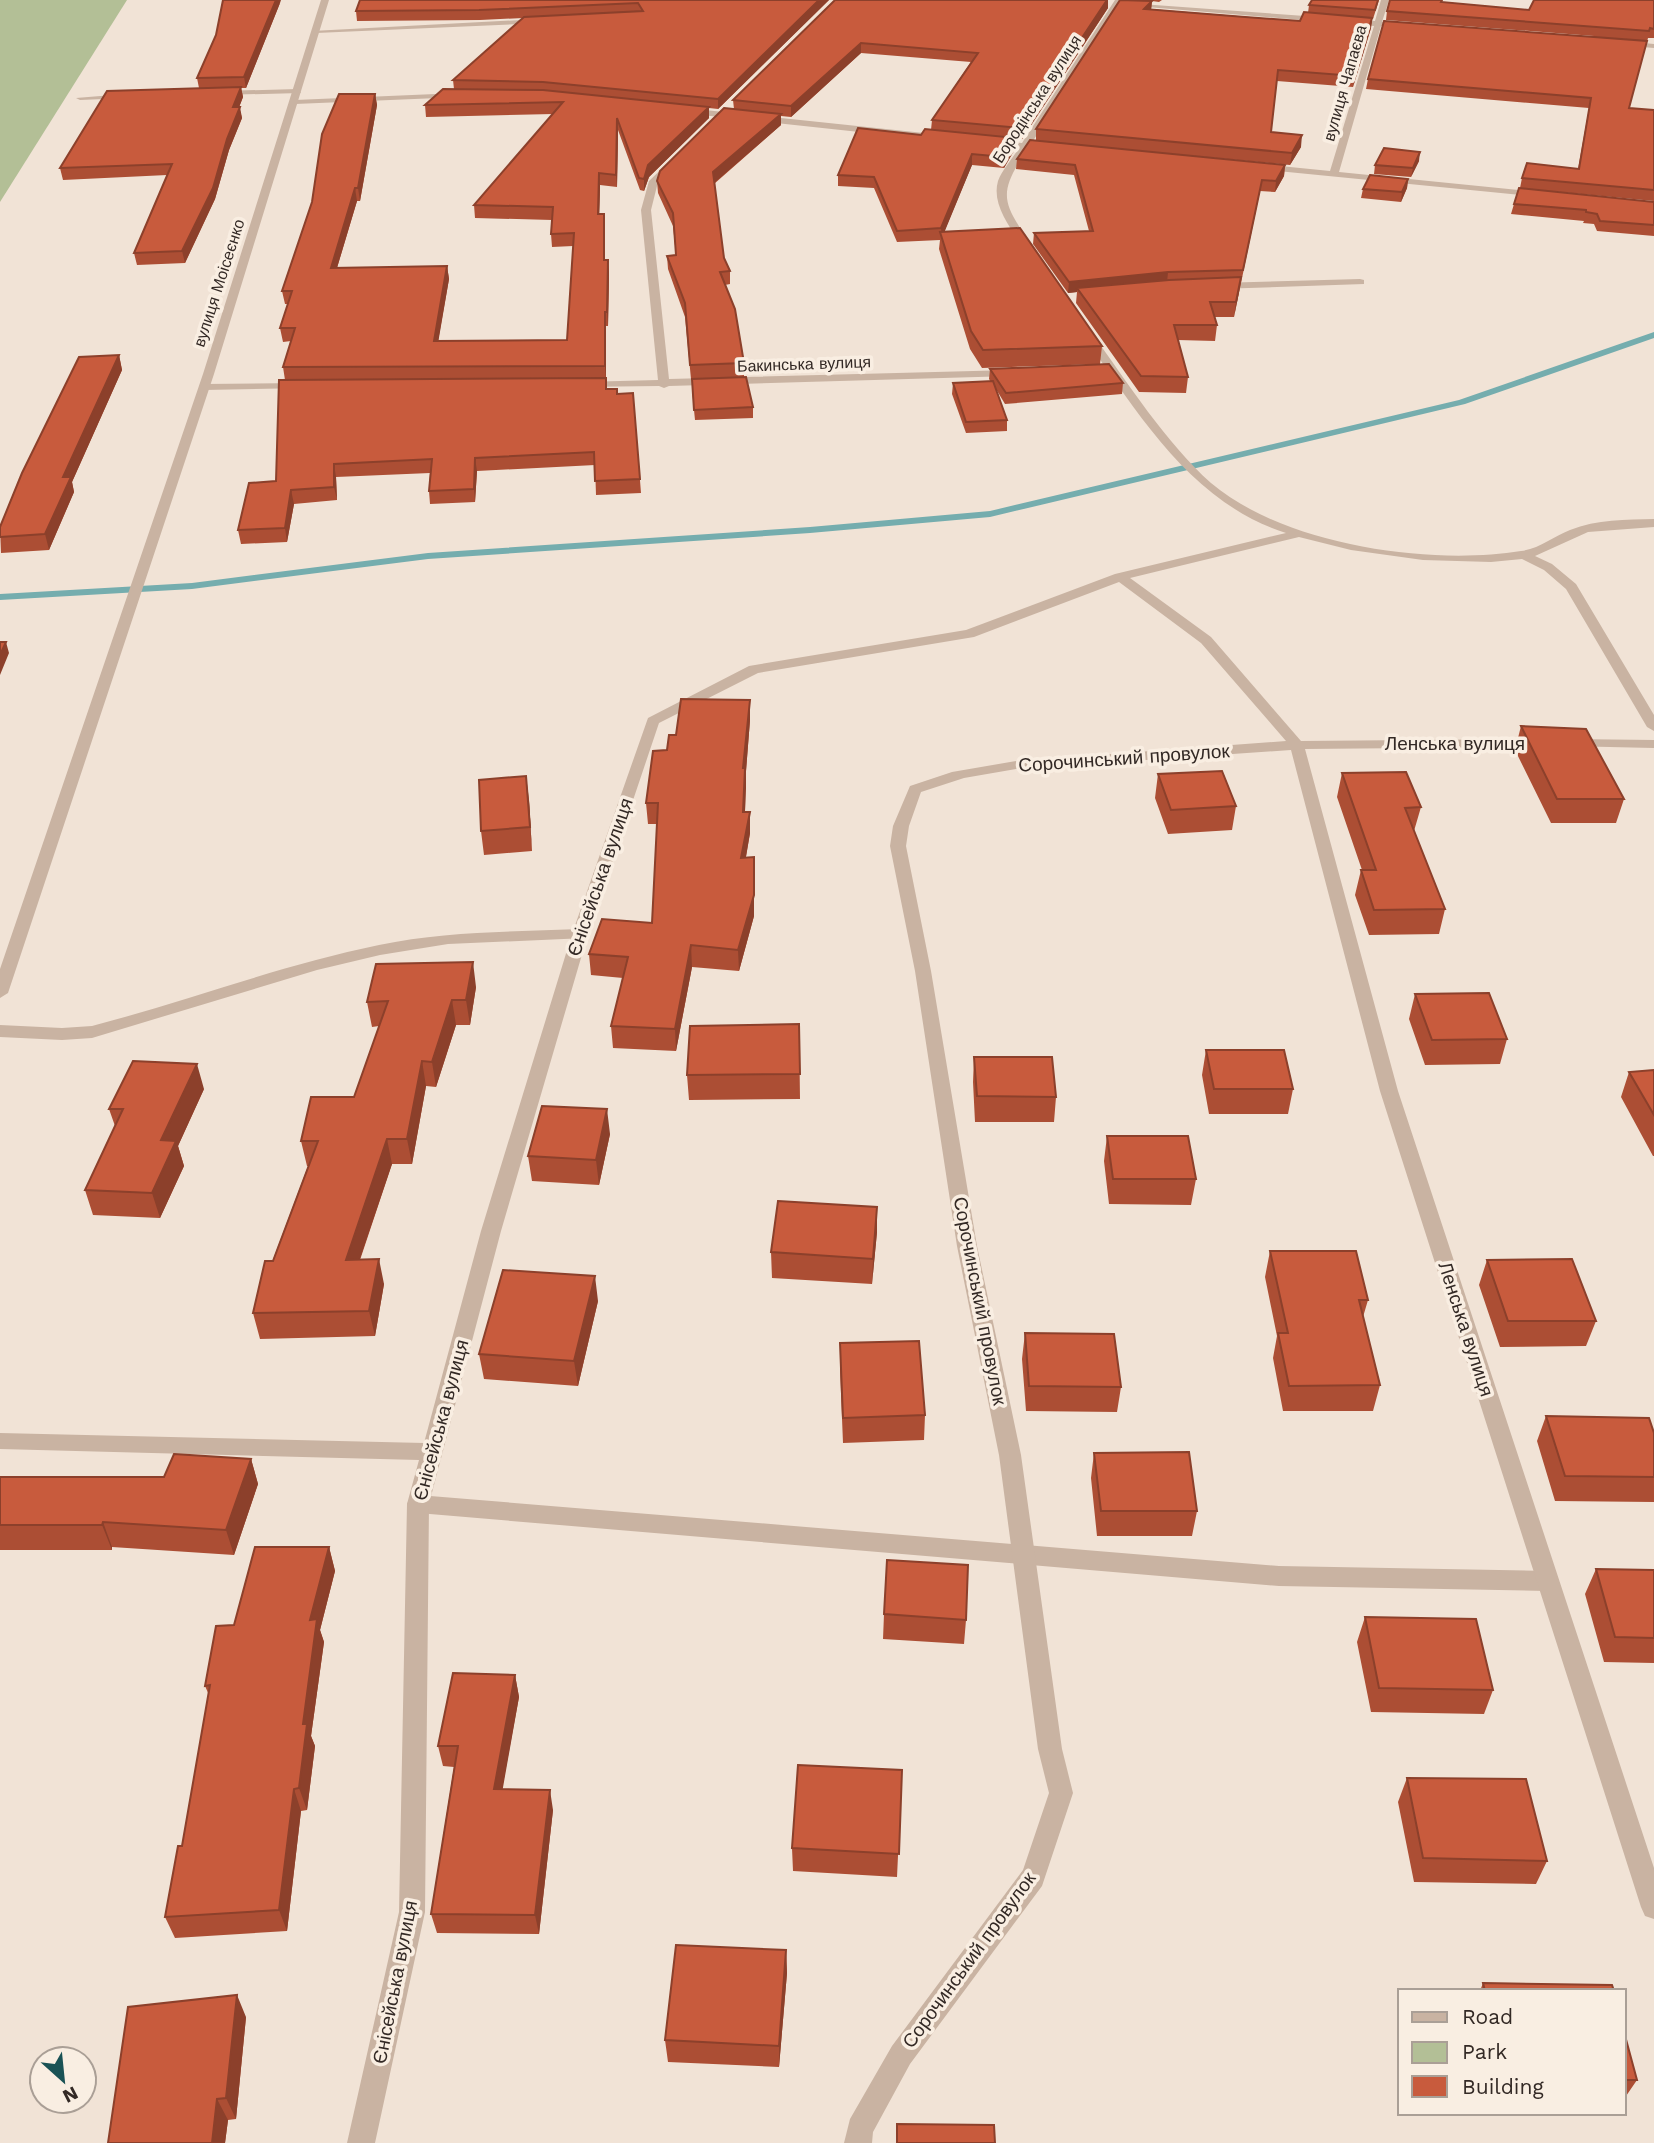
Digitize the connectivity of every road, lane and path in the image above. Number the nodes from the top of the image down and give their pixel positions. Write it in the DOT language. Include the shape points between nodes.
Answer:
graph roads {
  1 [pos="325,0"];
  2 [pos="1385,0"];
  3 [pos="1118,2"];
  4 [pos="1105,3"];
  5 [pos="544,21"];
  6 [pos="1377,24"];
  7 [pos="1418,27"];
  8 [pos="316,31"];
  9 [pos="1612,43"];
  10 [pos="1654,46"];
  11 [pos="203,94"];
  12 [pos="465,94"];
  13 [pos="134,96"];
  14 [pos="297,96"];
  15 [pos="80,98"];
  16 [pos="729,104"];
  17 [pos="679,110"];
  18 [pos="719,114"];
  19 [pos="710,124"];
  20 [pos="955,139"];
  21 [pos="983,142"];
  22 [pos="1024,146"];
  23 [pos="1065,150"];
  24 [pos="682,152"];
  25 [pos="1253,167"];
  26 [pos="1334,174"];
  27 [pos="1547,196"];
  28 [pos="1036,258"];
  29 [pos="1360,282"];
  30 [pos="1206,287"];
  31 [pos="1084,329"];
  32 [pos="1112,369"];
  33 [pos="1098,370"];
  34 [pos="1028,372"];
  35 [pos="567,385"];
  36 [pos="664,385"];
  37 [pos="315,386"];
  38 [pos="204,387"];
  39 [pos="1654,523"];
  40 [pos="1299,533"];
  41 [pos="1524,555"];
  42 [pos="1120,577"];
  43 [pos="1654,727"];
  44 [pos="1654,744"];
  45 [pos="1297,745"];
  46 [pos="580,934"];
  47 [pos="0,993"];
  48 [pos="0,1031"];
  49 [pos="0,1441"];
  50 [pos="432,1452"];
  51 [pos="418,1504"];
  52 [pos="1021,1556"];
  53 [pos="1548,1581"];
  54 [pos="1654,1907"];
  55 [pos="361,2143"];
  56 [pos="858,2143"];
  1 -- 8 [label="street, вулиця Моісеєнко"];
  2 -- 6 [label="street, вулиця Чапаєва"];
  3 -- 4 [label="street"];
  3 -- 6 [label="street"];
  3 -- 22 [label="street, Бородінська вулиця"];
  5 -- 8 [label="street"];
  6 -- 7 [label="street"];
  6 -- 26 [label="street, вулиця Чапаєва"];
  8 -- 14 [label="street, вулиця Моісеєнко"];
  9 -- 10 [label="street"];
  11 -- 14 [label="street"];
  12 -- 14 [label="street"];
  13 -- 15 [label="street"];
  14 -- 38 [label="street, вулиця Моісеєнко"];
  16 -- 18 [label="street"];
  17 -- 18 [label="street"];
  18 -- 19 [label="street"];
  18 -- 20 [label="street"];
  21 -- 22 [label="street"];
  22 -- 23 [label="street"];
  22 -- 28 [label="street, Бородінська вулиця" via="1000,191 1004,207"];
  24 -- 36 [label="street" via="654,181 646,210"];
  25 -- 26 [label="street"];
  26 -- 27 [label="street"];
  29 -- 30 [label="street"];
  31 -- 32 [label="street"];
  32 -- 33 [label="street"];
  32 -- 40 [label="street" via="1180,458 1206,484 1254,517"];
  34 -- 36 [label="street, Бакинська вулиця"];
  35 -- 36 [label="street, Бакинська вулиця"];
  37 -- 38 [label="street"];
  38 -- 47 [label="street, вулиця Моісеєнко"];
  39 -- 41 [label="street" via="1576,531"];
  40 -- 41 [label="street" via="1422,556 1484,559"];
  40 -- 42 [label="street"];
  41 -- 43 [label="street" via="1548,567 1571,587"];
  42 -- 45 [label="street, Ленська вулиця" via="1206,640"];
  42 -- 46 [label="street, Єнісейська вулиця" via="969,634 754,669 653,721"];
  44 -- 45 [label="street, Ленська вулиця"];
  45 -- 52 [label="street, Сорочинський провулок" via="969,771 915,789 901,826 898,846 967,1246 1010,1455"];
  45 -- 53 [label="street, Ленська вулиця" via="1389,1091"];
  46 -- 48 [label="street" via="449,939 380,950 313,965 92,1032"];
  46 -- 50 [label="street, Єнісейська вулиця" via="491,1231"];
  49 -- 50 [label="street"];
  50 -- 51 [label="street, Єнісейська вулиця"];
  51 -- 52 [label="street"];
  51 -- 55 [label="street, Єнісейська вулиця" via="412,1912"];
  52 -- 53 [label="street" via="1279,1576"];
  52 -- 56 [label="street, Сорочинський провулок" via="1050,1749 1061,1793 1033,1877 901,2055 860,2129"];
  53 -- 54 [label="street, Ленська вулиця"];
}
